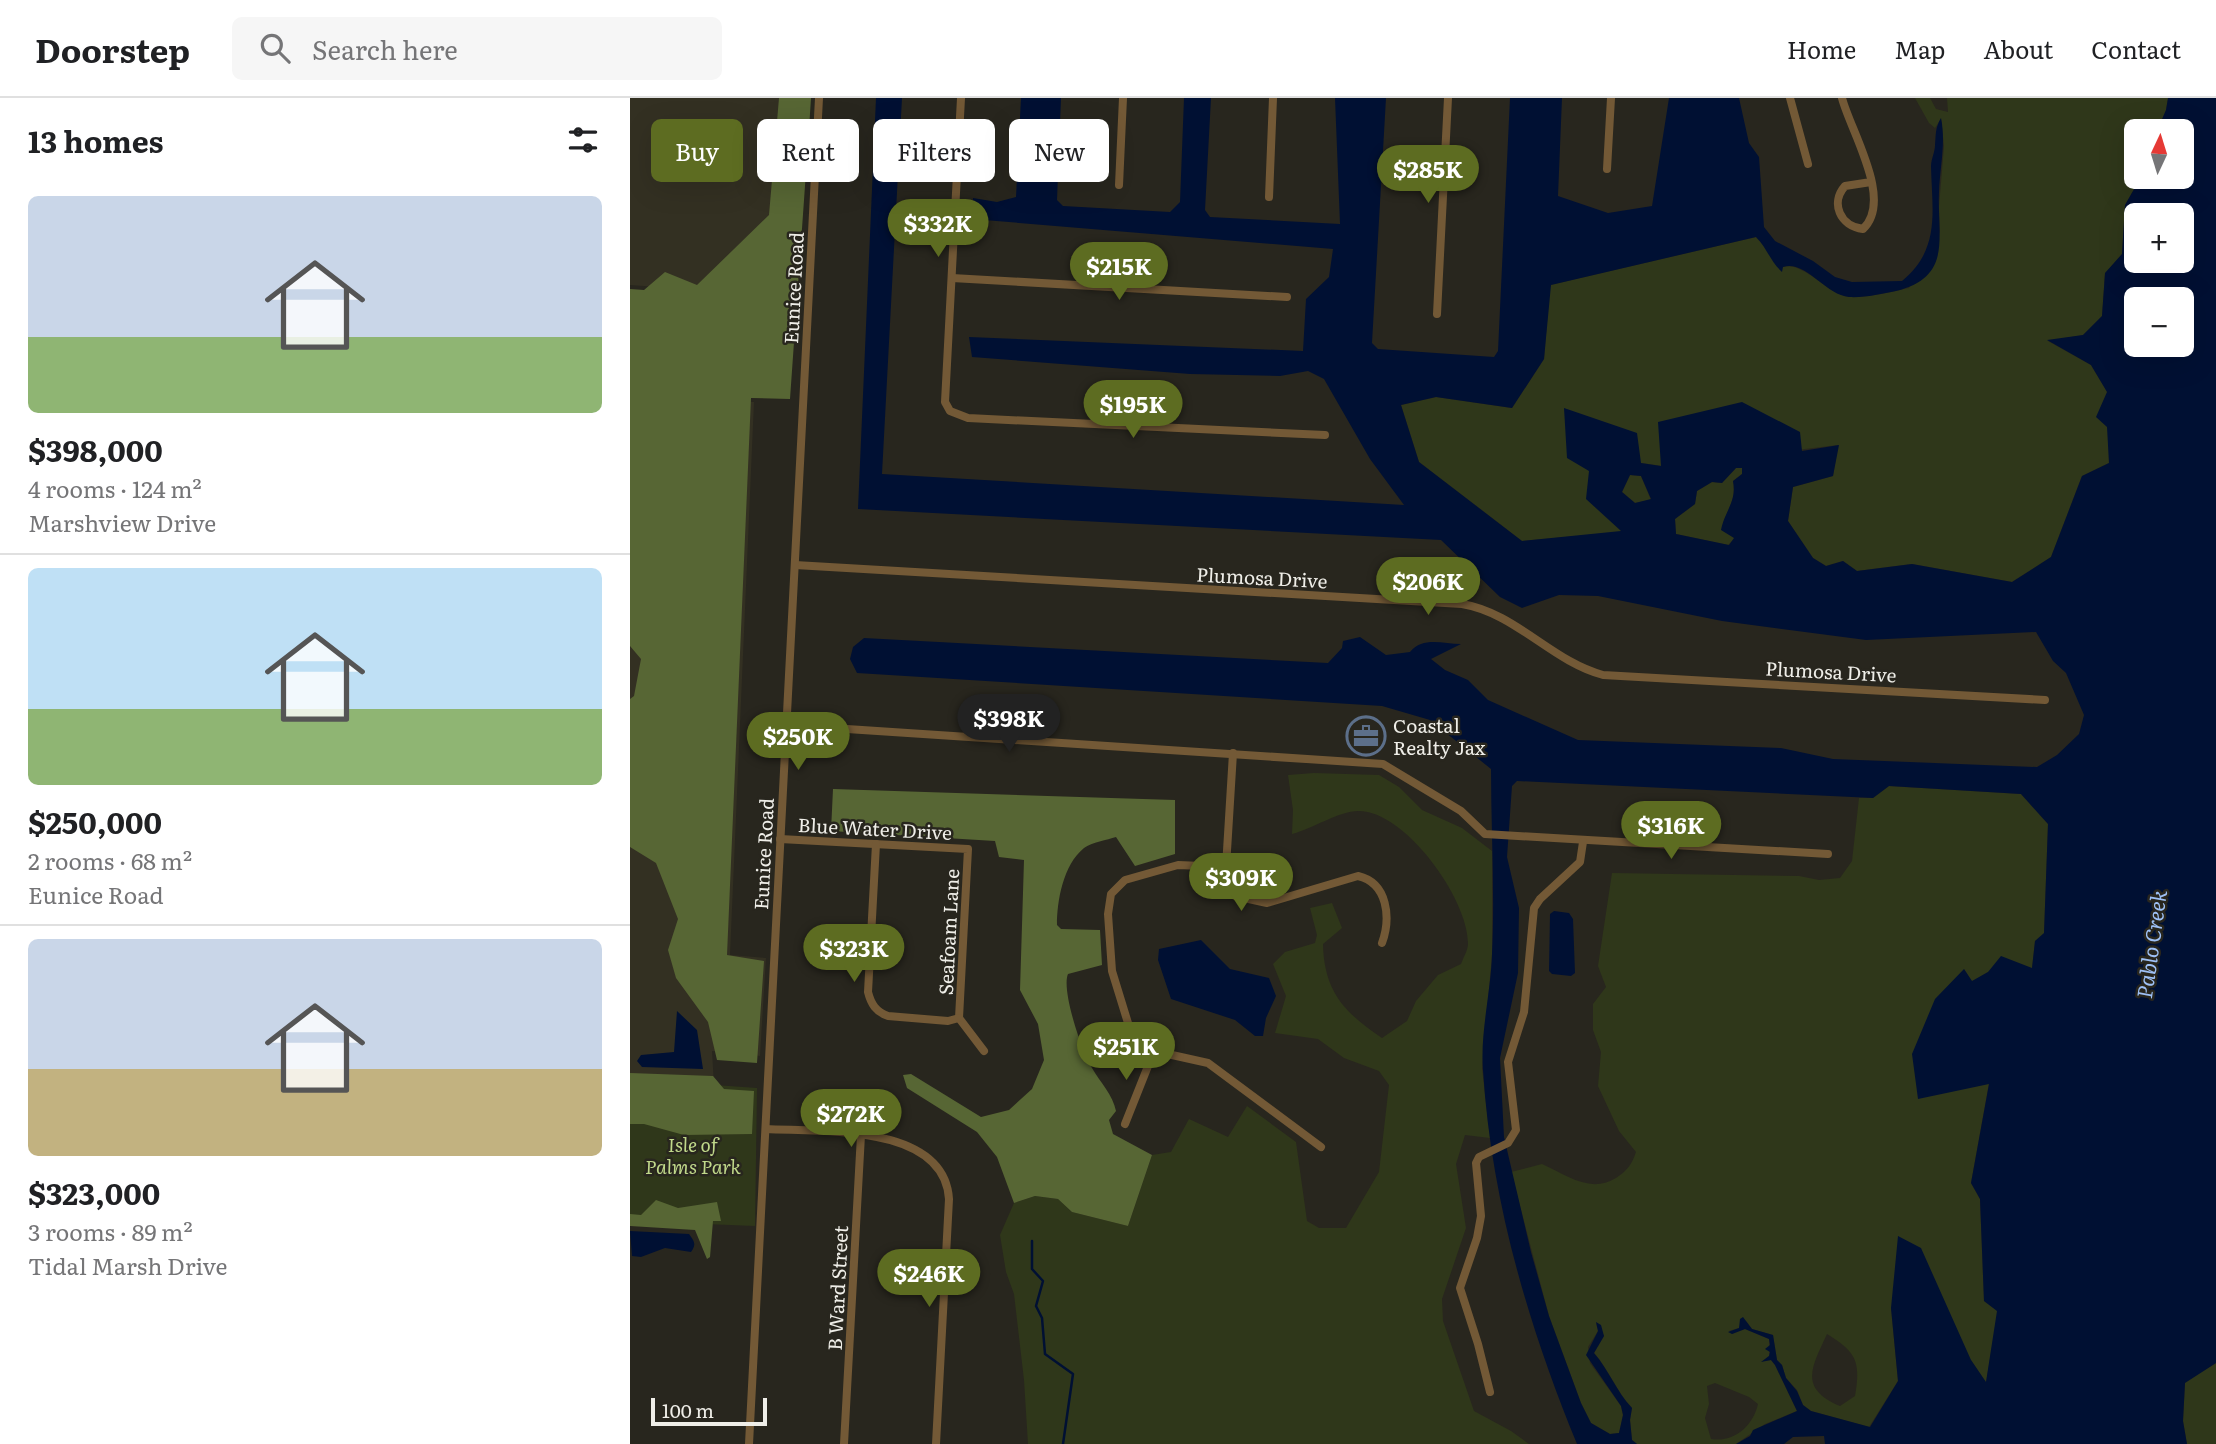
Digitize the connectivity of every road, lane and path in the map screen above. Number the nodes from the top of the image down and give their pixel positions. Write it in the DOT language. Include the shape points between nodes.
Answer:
graph roads {
  1 [pos="819,98"];
  2 [pos="961,98"];
  3 [pos="1123,98"];
  4 [pos="1273,98"];
  5 [pos="1448,98"];
  6 [pos="1611,98"];
  7 [pos="1790,98"];
  8 [pos="1842,98"];
  9 [pos="1808,164"];
  10 [pos="1607,169"];
  11 [pos="1871,183"];
  12 [pos="1119,185"];
  13 [pos="1269,197"];
  14 [pos="952,278"];
  15 [pos="1287,297"];
  16 [pos="1437,314"];
  17 [pos="1325,435"];
  18 [pos="795,565"];
  19 [pos="2045,700"];
  20 [pos="786,725"];
  21 [pos="1233,753"];
  22 [pos="780,839"];
  23 [pos="1583,842"];
  24 [pos="876,844"];
  25 [pos="968,849"];
  26 [pos="1828,855"];
  27 [pos="1226,867"];
  28 [pos="1382,943"];
  29 [pos="959,1018"];
  30 [pos="984,1051"];
  31 [pos="1154,1051"];
  32 [pos="1125,1124"];
  33 [pos="766,1129"];
  34 [pos="861,1135"];
  35 [pos="1321,1147"];
  36 [pos="1490,1392"];
  37 [pos="749,1444"];
  38 [pos="844,1444"];
  39 [pos="936,1444"];
  1 -- 18 [label="street, Eunice Road"];
  2 -- 14 [label="street"];
  3 -- 12 [label="street"];
  4 -- 13 [label="street"];
  5 -- 16 [label="street"];
  6 -- 10 [label="street"];
  7 -- 9 [label="street"];
  8 -- 11 [label="street" via="1867,157"];
  11 -- 11 [label="street" via="1871,219 1863,229 1856,228 1840,214 1838,197 1845,186"];
  14 -- 15 [label="street"];
  14 -- 17 [label="street" via="945,402 950,411 968,418"];
  18 -- 19 [label="street, Plumosa Drive" via="1462,604 1507,620 1581,667 1603,675"];
  18 -- 20 [label="street, Eunice Road"];
  20 -- 21 [label="street"];
  20 -- 22 [label="street, Eunice Road"];
  21 -- 23 [label="street" via="1383,764 1461,811 1485,834"];
  21 -- 27 [label="street"];
  22 -- 24 [label="street, Blue Water Drive"];
  22 -- 33 [label="street, Eunice Road"];
  23 -- 26 [label="street"];
  23 -- 36 [label="street" via="1580,862 1534,908 1524,1012 1508,1062 1516,1130 1508,1143 1485,1153 1476,1163 1481,1216 1460,1288"];
  24 -- 25 [label="street, Blue Water Drive"];
  24 -- 29 [label="street" via="868,992 872,1004 888,1016"];
  25 -- 29 [label="street, Seafoam Lane"];
  27 -- 28 [label="street" via="1235,896 1255,902 1282,899 1358,876 1369,879 1379,888 1387,909"];
  27 -- 31 [label="street" via="1178,865 1125,880 1111,894 1112,971 1132,1036"];
  29 -- 30 [label="street, Seafoam Lane"];
  31 -- 32 [label="street"];
  31 -- 35 [label="street" via="1208,1063"];
  33 -- 34 [label="street"];
  33 -- 37 [label="street, Eunice Road"];
  34 -- 38 [label="street, B Ward Street"];
  34 -- 39 [label="street" via="899,1142 931,1163 947,1184"];
}
